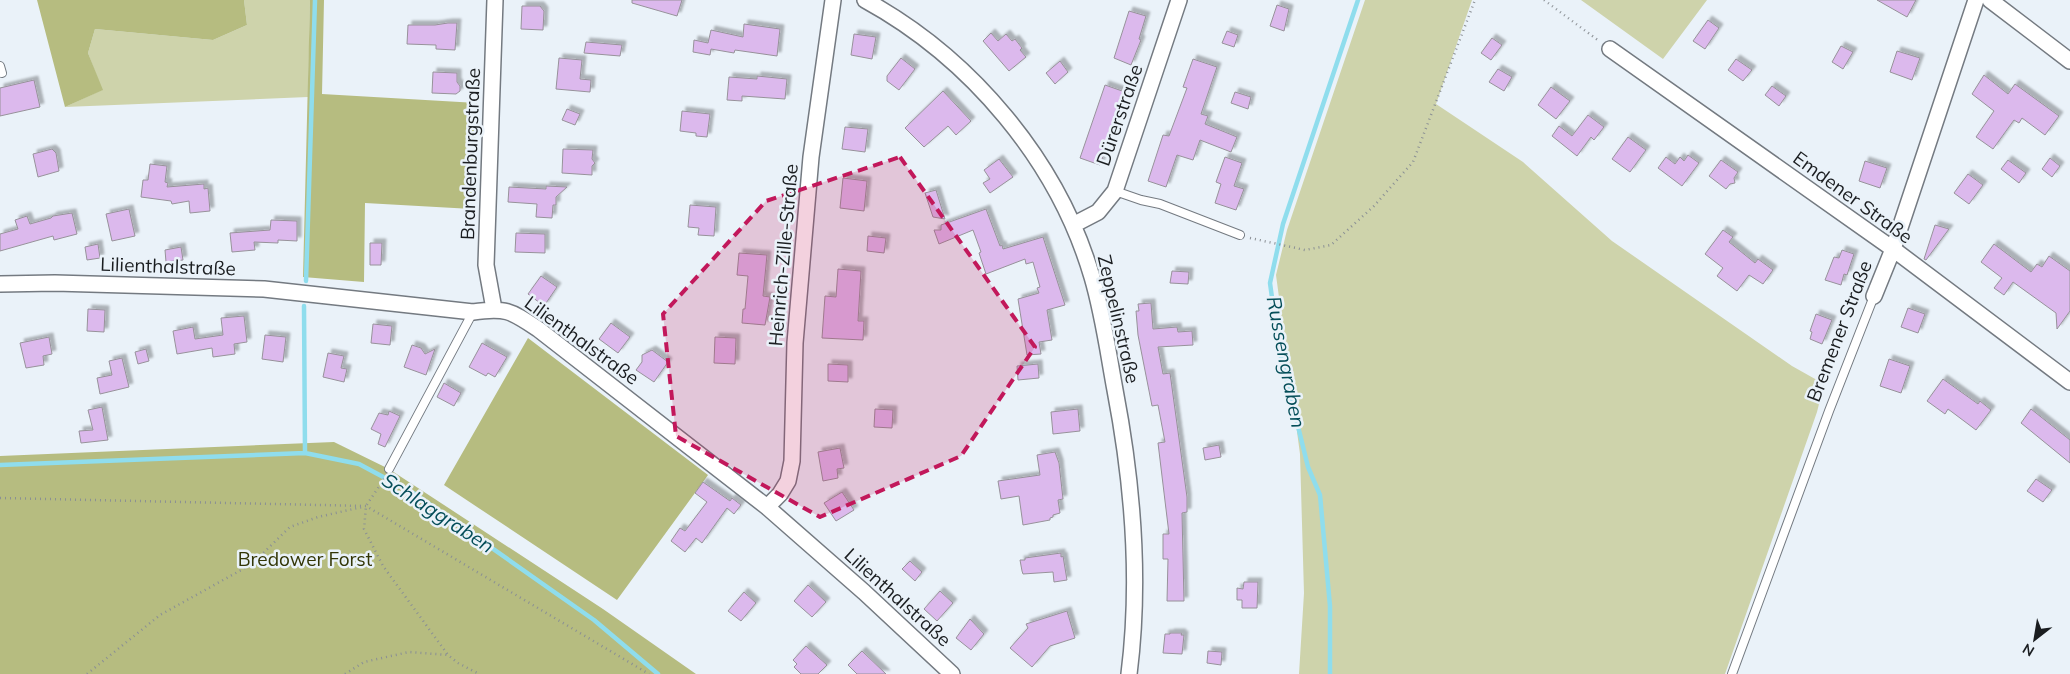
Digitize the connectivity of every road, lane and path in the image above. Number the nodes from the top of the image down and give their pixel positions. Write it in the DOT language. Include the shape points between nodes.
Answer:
graph roads {
  1 [pos="495,0"];
  2 [pos="833,0"];
  3 [pos="865,0"];
  4 [pos="1179,0"];
  5 [pos="1475,0"];
  6 [pos="1544,0"];
  7 [pos="1976,0"];
  8 [pos="1990,0"];
  9 [pos="1610,49"];
  10 [pos="2070,62"];
  11 [pos="1114,191"];
  12 [pos="1073,224"];
  13 [pos="1240,235"];
  14 [pos="1893,249"];
  15 [pos="0,284"];
  16 [pos="1874,296"];
  17 [pos="494,309"];
  18 [pos="473,312"];
  19 [pos="2070,382"];
  20 [pos="389,468"];
  21 [pos="378,490"];
  22 [pos="0,498"];
  23 [pos="366,506"];
  24 [pos="767,507"];
  25 [pos="448,655"];
  26 [pos="87,674"];
  27 [pos="345,674"];
  28 [pos="479,674"];
  29 [pos="649,674"];
  30 [pos="952,674"];
  31 [pos="1128,674"];
  32 [pos="1732,674"];
  1 -- 17 [label="street, Brandenburgstraße" via="486,265"];
  2 -- 24 [label="street, Heinrich-Zille-Straße" via="811,157 795,343 792,461 788,482"];
  3 -- 12 [label="street, Zeppelinstraße" via="899,20 965,72 1022,138"];
  4 -- 11 [label="street, Dürerstraße"];
  5 -- 13 [label="path" via="1413,162 1374,206 1330,245 1305,250"];
  6 -- 9 [label="path"];
  7 -- 14 [label="street, Bremener Straße"];
  8 -- 10 [label="street"];
  9 -- 14 [label="street, Emdener Straße"];
  11 -- 12 [label="street, Dürerstraße" via="1098,212"];
  11 -- 13 [label="lane" via="1160,204"];
  12 -- 31 [label="street, Zeppelinstraße" via="1100,306 1125,440 1135,553"];
  14 -- 16 [label="street, Bremener Straße"];
  14 -- 19 [label="street, Emdener Straße"];
  15 -- 18 [label="street, Lilienthalstraße" via="264,289"];
  16 -- 32 [label="lane, Bremener Straße"];
  17 -- 18 [label="street, Lilienthalstraße"];
  17 -- 24 [label="street, Lilienthalstraße" via="515,314 538,329"];
  18 -- 20 [label="lane"];
  21 -- 23 [label="path"];
  22 -- 23 [label="path"];
  23 -- 25 [label="path" via="364,529 383,566"];
  23 -- 26 [label="path" via="290,527 252,564 160,616"];
  23 -- 29 [label="path"];
  24 -- 30 [label="street, Lilienthalstraße"];
  25 -- 27 [label="path" via="410,652 364,662"];
  25 -- 28 [label="path"];
}
